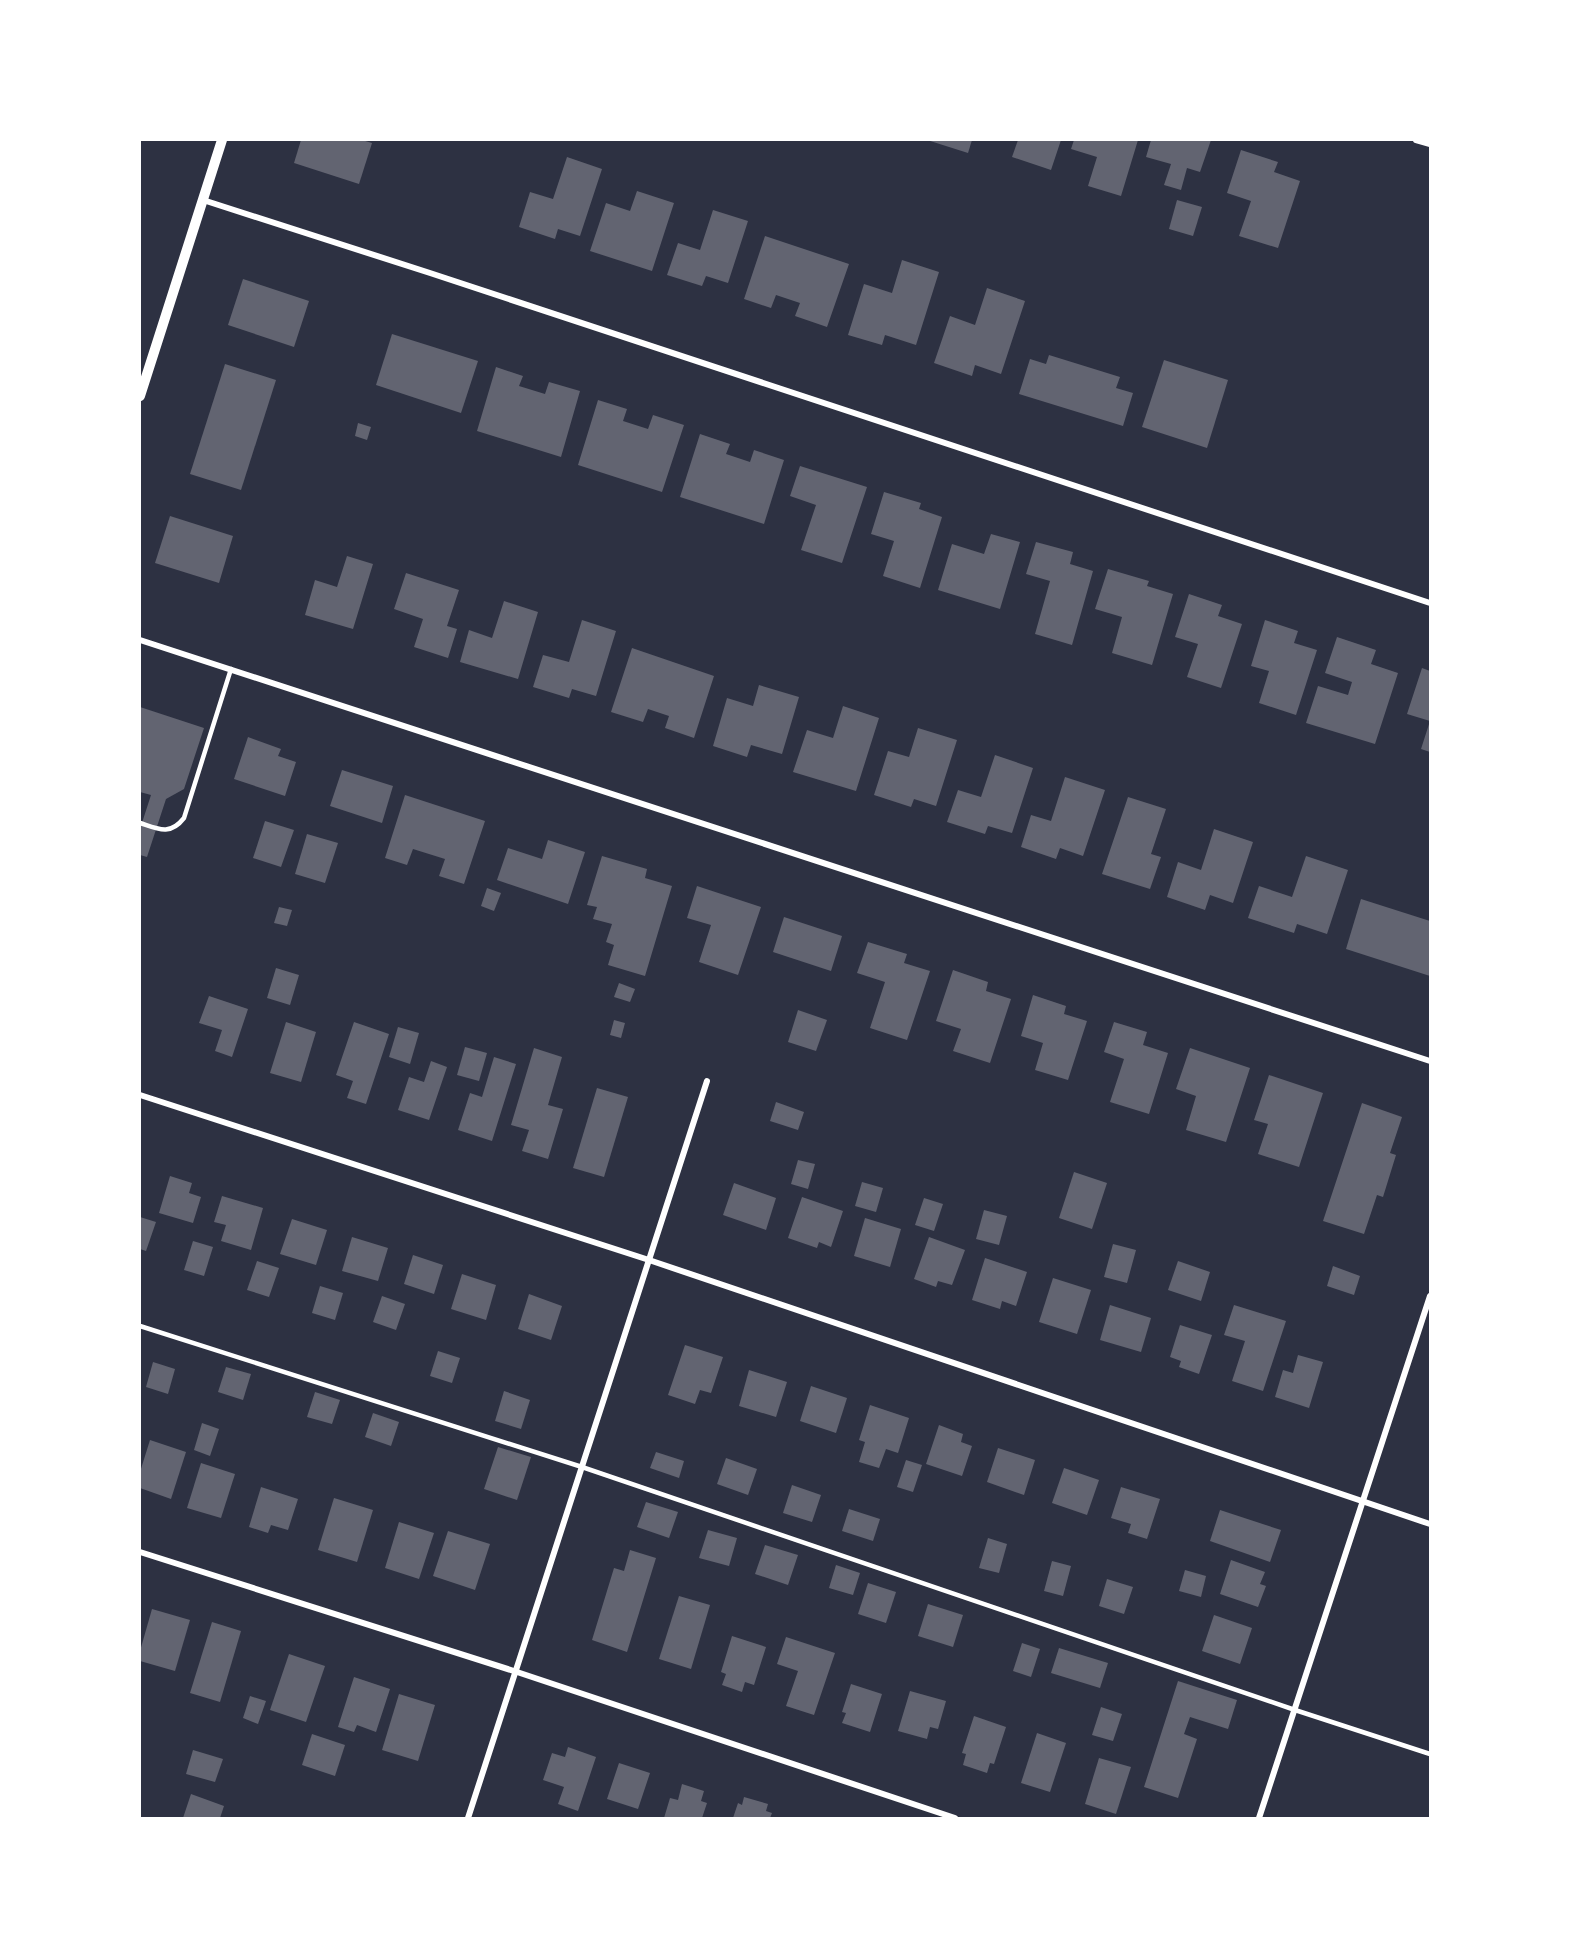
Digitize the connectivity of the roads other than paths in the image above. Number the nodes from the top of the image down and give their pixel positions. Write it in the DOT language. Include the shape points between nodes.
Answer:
graph roads {
  1 [pos="222,140"];
  2 [pos="1416,140"];
  3 [pos="1431,144"];
  4 [pos="203,200"];
  5 [pos="140,396"];
  6 [pos="1431,603"];
  7 [pos="140,640"];
  8 [pos="231,669"];
  9 [pos="140,823"];
  10 [pos="1431,1061"];
  11 [pos="707,1081"];
  12 [pos="140,1095"];
  13 [pos="649,1260"];
  14 [pos="1431,1296"];
  15 [pos="140,1326"];
  16 [pos="582,1467"];
  17 [pos="1363,1502"];
  18 [pos="1431,1524"];
  19 [pos="140,1552"];
  20 [pos="517,1672"];
  21 [pos="1295,1710"];
  22 [pos="1431,1754"];
  23 [pos="468,1818"];
  24 [pos="955,1818"];
  25 [pos="1259,1818"];
  1 -- 4 [label="street"];
  2 -- 3 [label="street"];
  4 -- 5 [label="street"];
  4 -- 6 [label="street"];
  7 -- 8 [label="street"];
  8 -- 9 [label="lane" via="183,818 167,830"];
  8 -- 10 [label="street"];
  11 -- 13 [label="street"];
  12 -- 13 [label="street"];
  13 -- 16 [label="street"];
  13 -- 17 [label="street"];
  14 -- 17 [label="street"];
  15 -- 16 [label="lane"];
  16 -- 20 [label="street"];
  16 -- 21 [label="lane"];
  17 -- 18 [label="street"];
  17 -- 21 [label="street"];
  19 -- 20 [label="street"];
  20 -- 23 [label="street"];
  20 -- 24 [label="street"];
  21 -- 22 [label="lane"];
  21 -- 25 [label="street"];
}
